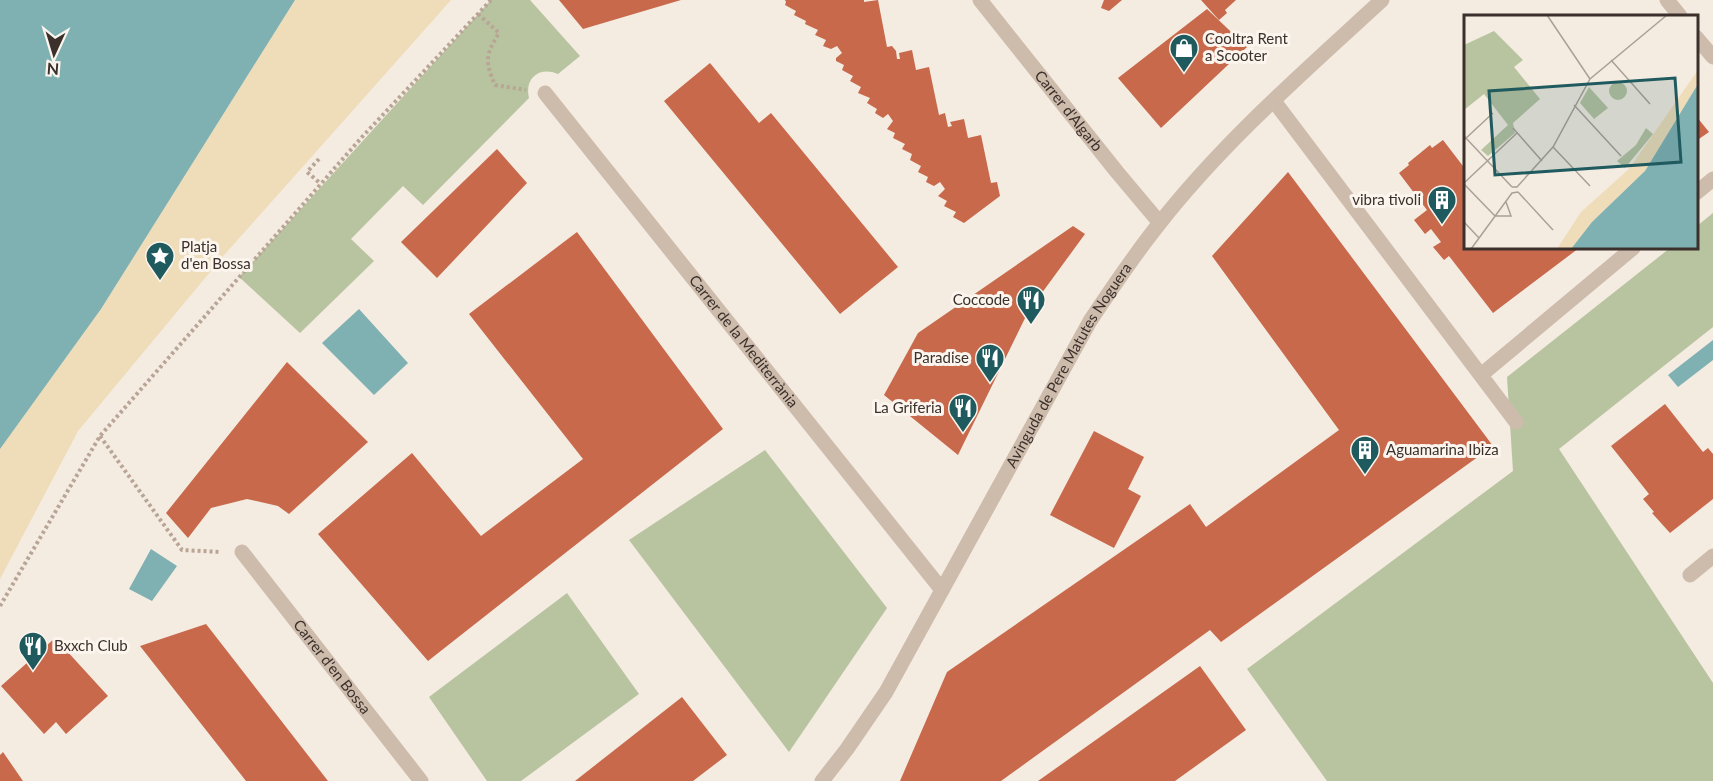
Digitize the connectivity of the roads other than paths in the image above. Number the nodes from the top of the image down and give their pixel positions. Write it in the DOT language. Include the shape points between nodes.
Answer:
graph roads {
  1 [pos="981,0"];
  2 [pos="1382,0"];
  3 [pos="1667,0"];
  4 [pos="1679,15"];
  5 [pos="1698,39"];
  6 [pos="1713,57"];
  7 [pos="545,93"];
  8 [pos="1274,101"];
  9 [pos="1713,179"];
  10 [pos="1698,191"];
  11 [pos="1160,222"];
  12 [pos="1632,249"];
  13 [pos="1481,375"];
  14 [pos="1516,422"];
  15 [pos="242,552"];
  16 [pos="1713,556"];
  17 [pos="1690,574"];
  18 [pos="942,590"];
  19 [pos="421,781"];
  20 [pos="822,781"];
  1 -- 11 [label="street, Carrer d'Algarb"];
  2 -- 8 [label="street, Avinguda de Pere Matutes Noguera"];
  3 -- 4 [label="street"];
  5 -- 6 [label="street"];
  7 -- 18 [label="street, Carrer de la Mediterrània"];
  8 -- 11 [label="street, Avinguda de Pere Matutes Noguera" via="1235,138"];
  8 -- 13 [label="street"];
  9 -- 10 [label="street"];
  11 -- 18 [label="street, Avinguda de Pere Matutes Noguera" via="1090,321"];
  12 -- 13 [label="street"];
  13 -- 14 [label="street"];
  15 -- 19 [label="street, Carrer d'en Bossa"];
  16 -- 17 [label="street"];
  18 -- 20 [label="street, Avinguda de Pere Matutes Noguera" via="886,692"];
}
